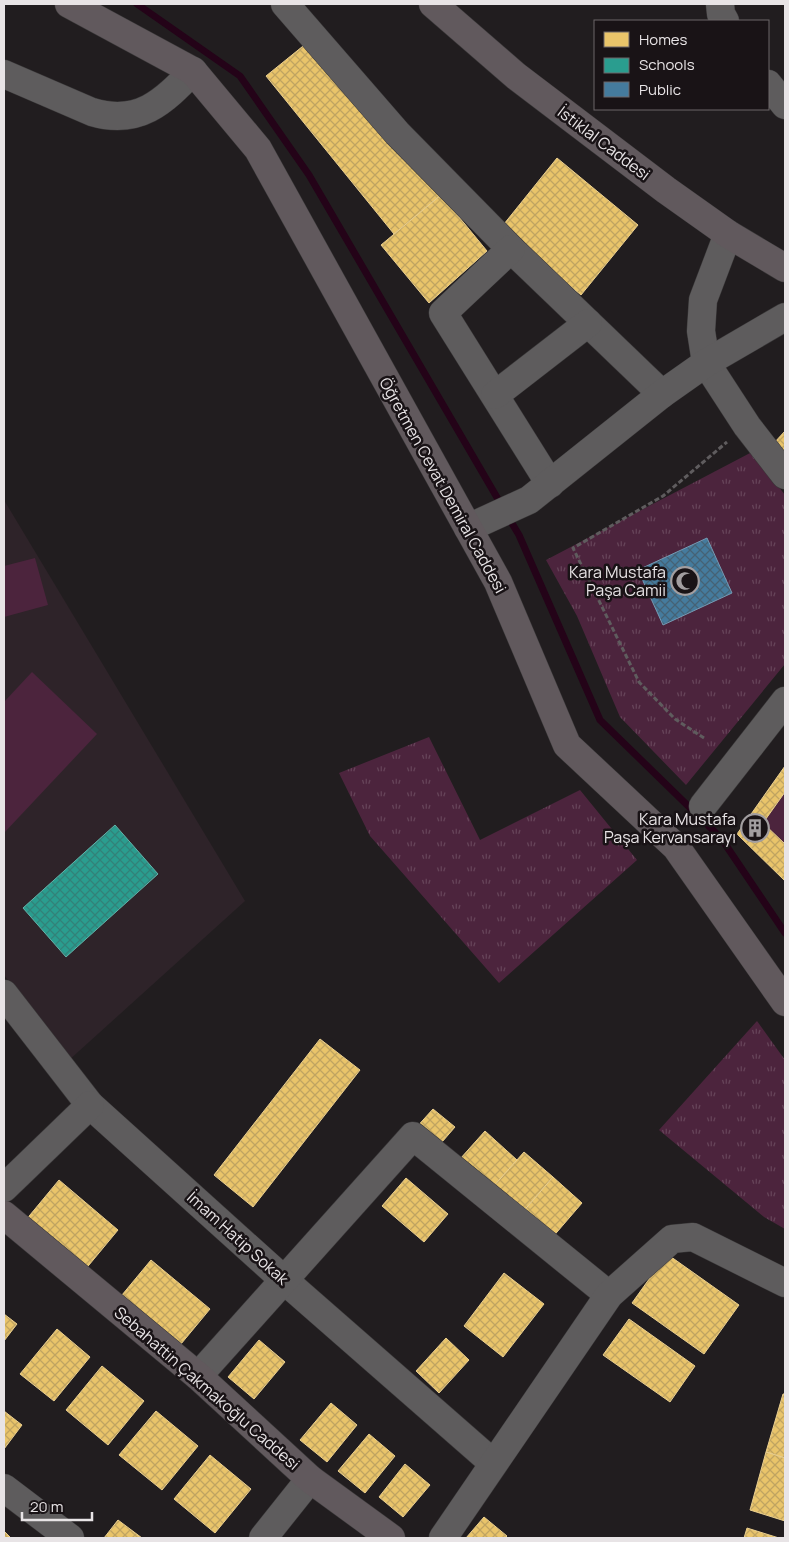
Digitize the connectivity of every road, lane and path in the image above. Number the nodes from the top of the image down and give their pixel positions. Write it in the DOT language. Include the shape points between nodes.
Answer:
graph roads {
  1 [pos="69,4"];
  2 [pos="285,4"];
  3 [pos="433,4"];
  4 [pos="720,4"];
  5 [pos="725,20"];
  6 [pos="193,70"];
  7 [pos="4,74"];
  8 [pos="769,85"];
  9 [pos="785,106"];
  10 [pos="728,234"];
  11 [pos="511,249"];
  12 [pos="785,268"];
  13 [pos="785,317"];
  14 [pos="588,323"];
  15 [pos="706,363"];
  16 [pos="662,394"];
  17 [pos="495,395"];
  18 [pos="747,426"];
  19 [pos="785,475"];
  20 [pos="539,492"];
  21 [pos="479,524"];
  22 [pos="785,700"];
  23 [pos="704,738"];
  24 [pos="703,806"];
  25 [pos="4,994"];
  26 [pos="785,1002"];
  27 [pos="90,1105"];
  28 [pos="4,1188"];
  29 [pos="4,1215"];
  30 [pos="284,1280"];
  31 [pos="785,1283"];
  32 [pos="609,1295"];
  33 [pos="198,1376"];
  34 [pos="493,1463"];
  35 [pos="310,1479"];
  36 [pos="4,1488"];
  37 [pos="70,1538"];
  38 [pos="263,1538"];
  39 [pos="391,1538"];
  40 [pos="443,1538"];
  1 -- 6 [label="main road, Öğretmen Cevat Demiral Caddesi"];
  2 -- 11 [label="street" via="397,133"];
  3 -- 10 [label="main road, İstiklal Caddesi" via="516,76"];
  4 -- 5 [label="street"];
  6 -- 7 [label="street" via="168,96 134,114 120,117 92,112"];
  6 -- 21 [label="main road, Öğretmen Cevat Demiral Caddesi" via="258,149"];
  8 -- 9 [label="street"];
  10 -- 12 [label="main road, İstiklal Caddesi"];
  10 -- 15 [label="street" via="703,300 701,331"];
  11 -- 14 [label="street"];
  11 -- 17 [label="street" via="443,314"];
  13 -- 15 [label="street"];
  14 -- 16 [label="street"];
  14 -- 17 [label="street"];
  15 -- 16 [label="street"];
  15 -- 18 [label="street"];
  16 -- 20 [label="street"];
  17 -- 20 [label="street"];
  18 -- 19 [label="street"];
  18 -- 23 [label="path" via="663,496 573,548 639,682 675,720"];
  20 -- 21 [label="street"];
  21 -- 26 [label="main road, Öğretmen Cevat Demiral Caddesi" via="498,582 567,744 676,847"];
  22 -- 24 [label="street"];
  25 -- 27 [label="street, İmam Hatip Sokak"];
  27 -- 28 [label="street"];
  27 -- 30 [label="street, İmam Hatip Sokak"];
  29 -- 33 [label="main road, Sebahattin Çakmakoğlu Caddesi"];
  30 -- 32 [label="street" via="413,1136"];
  30 -- 33 [label="street"];
  30 -- 34 [label="street, İmam Hatip Sokak"];
  31 -- 32 [label="street" via="692,1237 672,1239"];
  32 -- 34 [label="street"];
  33 -- 35 [label="main road, Sebahattin Çakmakoğlu Caddesi"];
  34 -- 40 [label="street"];
  35 -- 38 [label="street"];
  35 -- 39 [label="main road, Sebahattin Çakmakoğlu Caddesi"];
  36 -- 37 [label="street"];
}
